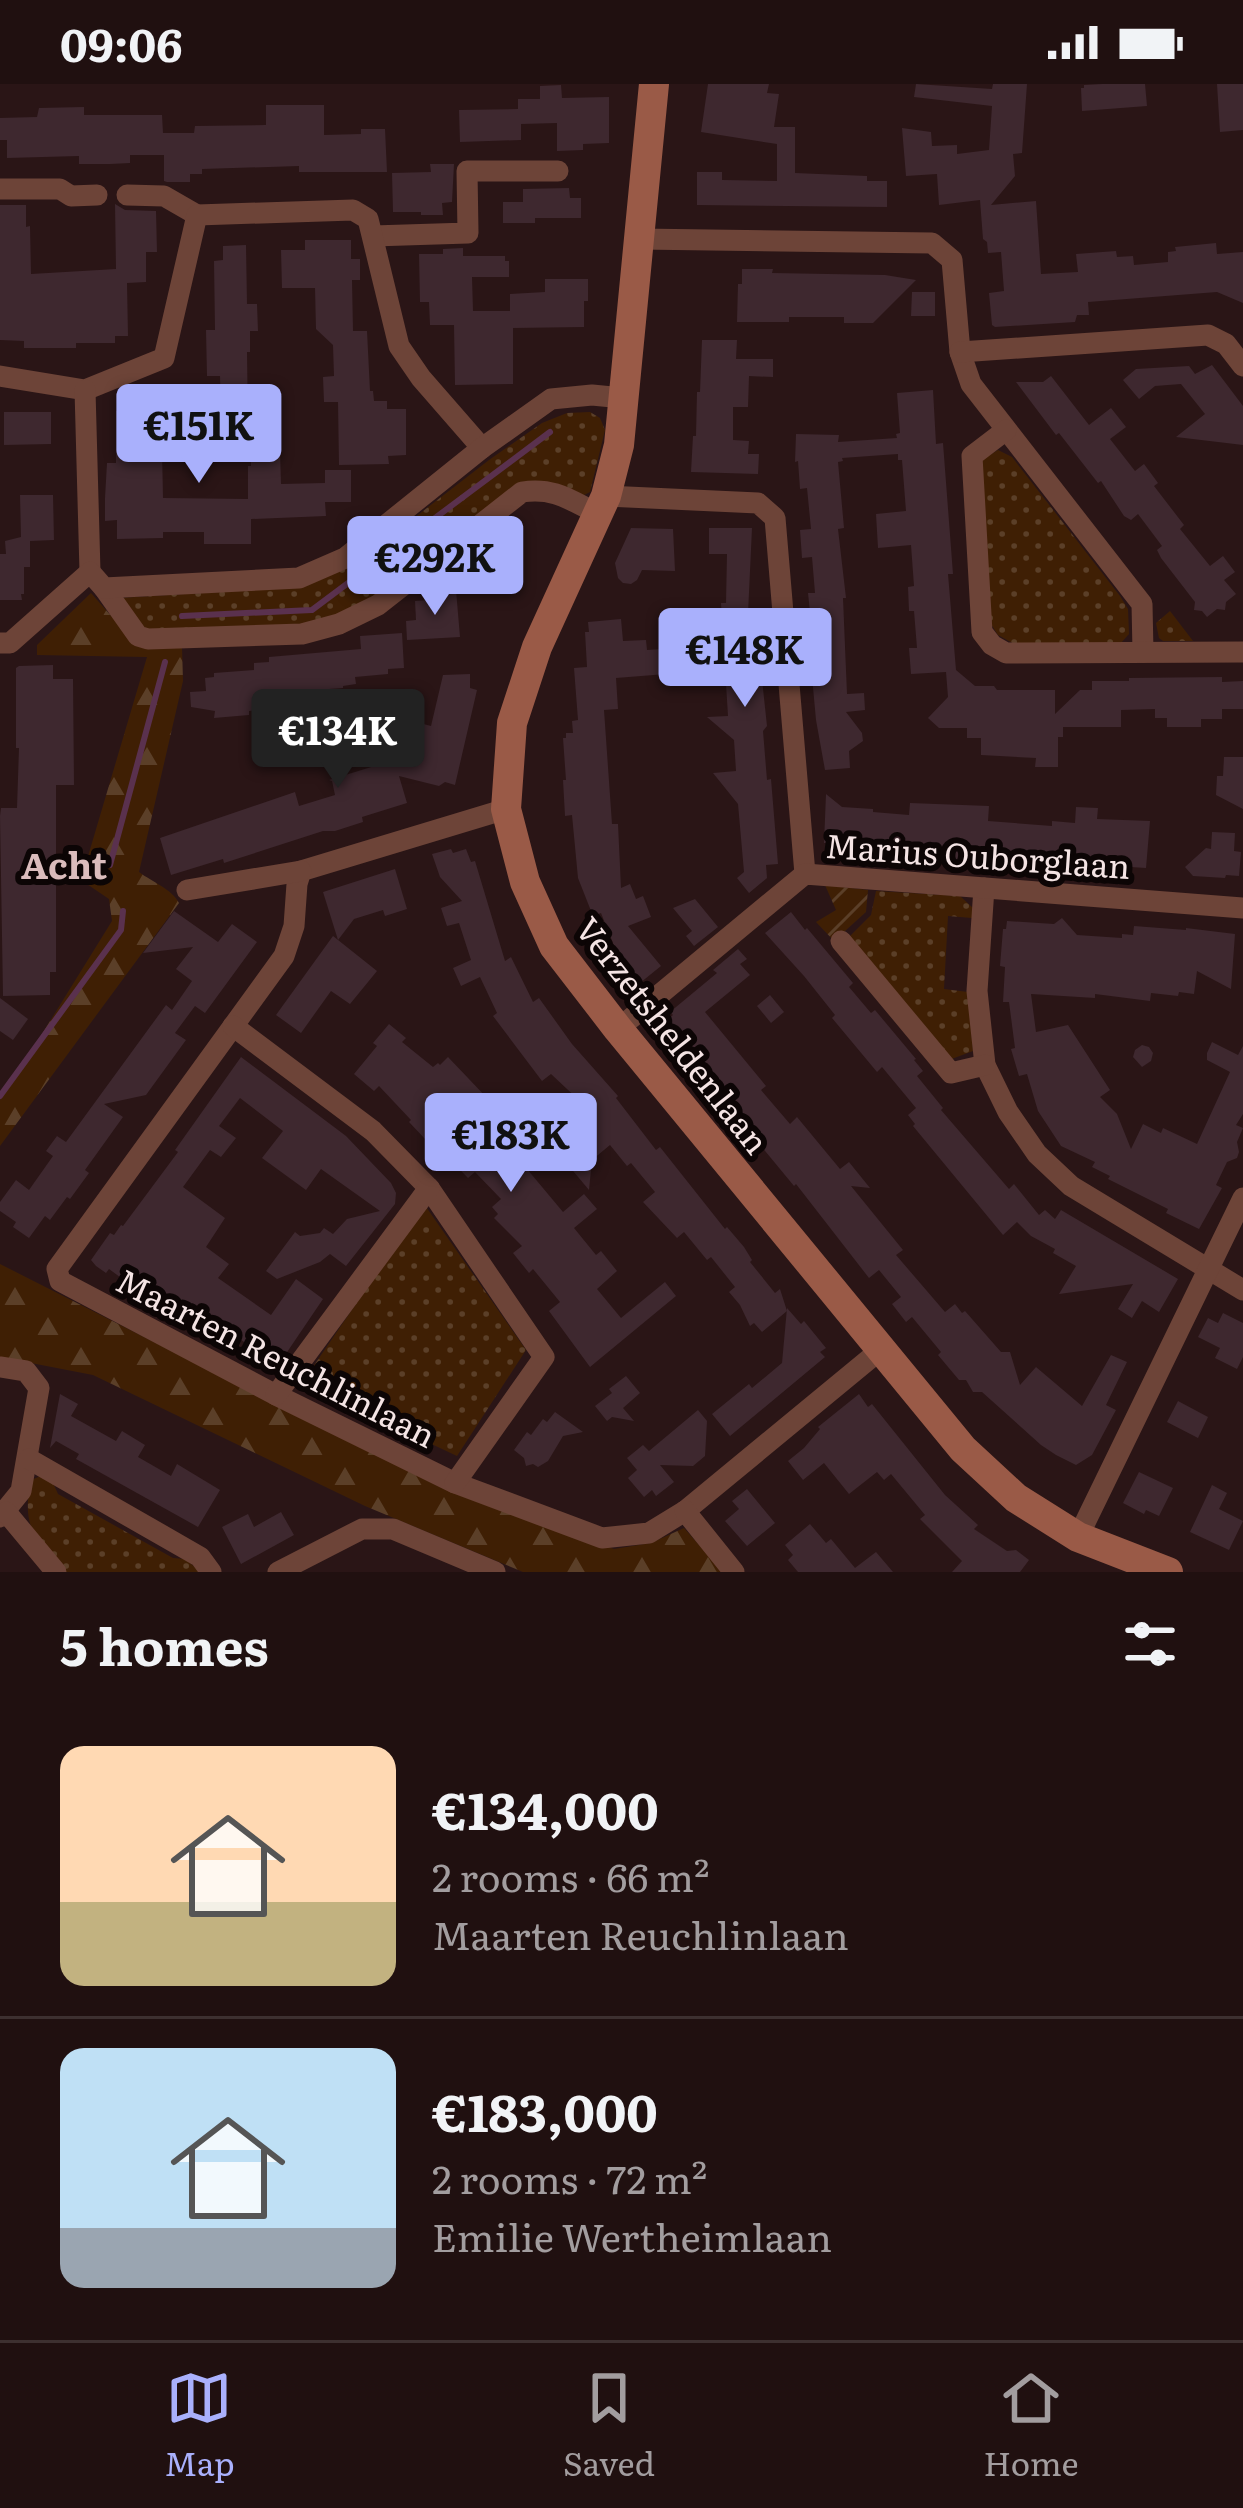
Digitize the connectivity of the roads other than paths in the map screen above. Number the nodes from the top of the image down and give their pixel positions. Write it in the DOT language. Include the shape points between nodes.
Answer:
graph roads {
  1 [pos="654,84"];
  2 [pos="558,171"];
  3 [pos="0,189"];
  4 [pos="97,195"];
  5 [pos="127,195"];
  6 [pos="197,215"];
  7 [pos="373,236"];
  8 [pos="639,239"];
  9 [pos="960,352"];
  10 [pos="1243,366"];
  11 [pos="0,376"];
  12 [pos="85,390"];
  13 [pos="623,398"];
  14 [pos="1006,430"];
  15 [pos="482,448"];
  16 [pos="602,505"];
  17 [pos="97,580"];
  18 [pos="0,643"];
  19 [pos="1143,652"];
  20 [pos="1243,652"];
  21 [pos="506,808"];
  22 [pos="301,871"];
  23 [pos="805,874"];
  24 [pos="984,888"];
  25 [pos="187,890"];
  26 [pos="1243,908"];
  27 [pos="841,941"];
  28 [pos="232,1026"];
  29 [pos="618,1029"];
  30 [pos="986,1064"];
  31 [pos="429,1188"];
  32 [pos="1243,1198"];
  33 [pos="1208,1270"];
  34 [pos="1243,1291"];
  35 [pos="879,1351"];
  36 [pos="0,1366"];
  37 [pos="276,1395"];
  38 [pos="28,1459"];
  39 [pos="455,1483"];
  40 [pos="686,1511"];
  41 [pos="3,1515"];
  42 [pos="1078,1537"];
  43 [pos="56,1572"];
  44 [pos="211,1572"];
  45 [pos="278,1572"];
  46 [pos="495,1572"];
  47 [pos="734,1572"];
  48 [pos="1168,1572"];
  1 -- 8 [label="street, Verzetsheldenlaan"];
  2 -- 7 [label="street" via="467,171 468,232"];
  3 -- 4 [label="street"];
  5 -- 6 [label="street" via="164,196"];
  6 -- 7 [label="street" via="353,210 368,219"];
  6 -- 12 [label="street" via="164,358"];
  7 -- 15 [label="street" via="399,346"];
  8 -- 9 [label="street" via="932,243 952,260"];
  8 -- 13 [label="street, Verzetsheldenlaan"];
  9 -- 10 [label="street" via="1208,335"];
  9 -- 14 [label="street" via="971,384"];
  11 -- 12 [label="street"];
  12 -- 17 [label="street"];
  13 -- 15 [label="street" via="551,399"];
  13 -- 16 [label="street, Verzetsheldenlaan"];
  14 -- 19 [label="street" via="1142,604"];
  14 -- 19 [label="street" via="972,456 982,632 1006,653"];
  15 -- 17 [label="street" via="345,558 299,578"];
  16 -- 17 [label="street" via="541,489 522,492 378,605 302,634 148,639"];
  16 -- 21 [label="street, Verzetsheldenlaan" via="536,646 512,723"];
  16 -- 23 [label="street" via="758,503 775,518"];
  17 -- 18 [label="street"];
  19 -- 20 [label="street"];
  21 -- 22 [label="street"];
  21 -- 29 [label="street, Verzetsheldenlaan" via="525,882 554,946"];
  22 -- 25 [label="street"];
  22 -- 28 [label="street, Maarten Reuchlinlaan" via="284,956"];
  23 -- 24 [label="street, Marius Ouborglaan"];
  23 -- 29 [label="street, Marius Ouborglaan"];
  24 -- 26 [label="street, Marius Ouborglaan"];
  24 -- 30 [label="street" via="977,992"];
  27 -- 30 [label="street" via="950,1073"];
  28 -- 31 [label="street" via="373,1131"];
  28 -- 37 [label="street, Maarten Reuchlinlaan" via="57,1270 60,1281"];
  29 -- 35 [label="street, Verzetsheldenlaan"];
  30 -- 33 [label="street" via="1017,1126 1071,1186"];
  31 -- 37 [label="street"];
  31 -- 39 [label="street" via="544,1357"];
  32 -- 33 [label="street"];
  33 -- 34 [label="street"];
  33 -- 42 [label="street"];
  35 -- 40 [label="street, Maarten Reuchlinlaan"];
  35 -- 42 [label="street, Verzetsheldenlaan" via="963,1450 1016,1498"];
  36 -- 38 [label="street" via="26,1371 39,1388"];
  37 -- 39 [label="street, Maarten Reuchlinlaan"];
  38 -- 41 [label="street" via="21,1491"];
  38 -- 44 [label="street" via="200,1557"];
  39 -- 40 [label="street, Maarten Reuchlinlaan" via="602,1538 649,1533"];
  40 -- 47 [label="street"];
  41 -- 43 [label="street"];
  42 -- 48 [label="street, Verzetsheldenlaan"];
  45 -- 46 [label="street" via="362,1529 393,1529"];
}
